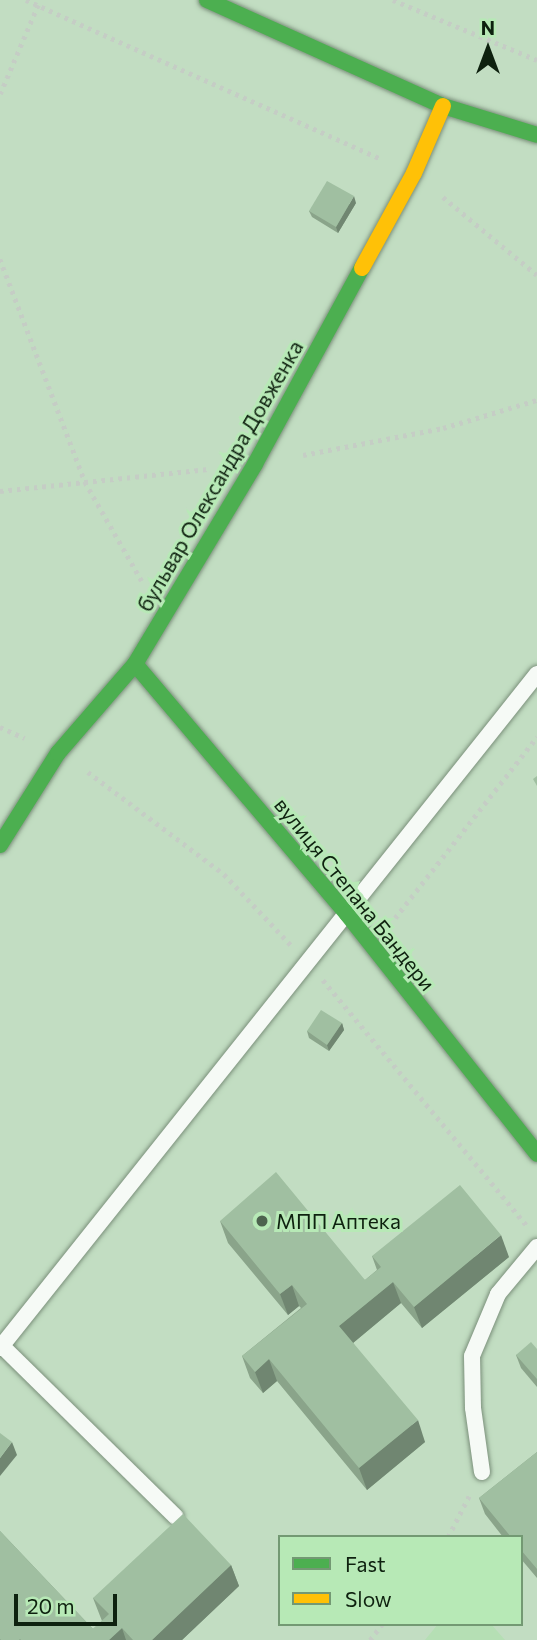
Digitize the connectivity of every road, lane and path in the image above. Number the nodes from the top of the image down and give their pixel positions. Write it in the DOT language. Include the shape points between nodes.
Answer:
graph roads {
  1 [pos="26,0"];
  2 [pos="207,0"];
  3 [pos="393,0"];
  4 [pos="38,5"];
  5 [pos="537,60"];
  6 [pos="0,94"];
  7 [pos="443,106"];
  8 [pos="537,135"];
  9 [pos="414,173"];
  10 [pos="0,259"];
  11 [pos="537,275"];
  12 [pos="163,617"];
  13 [pos="135,664"];
  14 [pos="537,674"];
  15 [pos="537,737"];
  16 [pos="0,845"];
  17 [pos="347,914"];
  18 [pos="373,946"];
  19 [pos="537,1154"];
  20 [pos="537,1247"];
  21 [pos="1,1347"];
  22 [pos="482,1472"];
  23 [pos="175,1516"];
  24 [pos="449,1535"];
  1 -- 4 [label="path"];
  2 -- 7 [label="street"];
  3 -- 5 [label="path"];
  4 -- 6 [label="path"];
  4 -- 9 [label="path"];
  7 -- 8 [label="street"];
  7 -- 9 [label="street, бульвар Олександра Довженка"];
  9 -- 11 [label="path"];
  9 -- 12 [label="street, бульвар Олександра Довженка" via="255,464"];
  10 -- 12 [label="path" via="85,482"];
  12 -- 13 [label="street, бульвар Олександра Довженка"];
  13 -- 16 [label="street, бульвар Олександра Довженка" via="58,753"];
  13 -- 17 [label="street, вулиця Степана Бандери"];
  14 -- 17 [label="lane"];
  15 -- 18 [label="path"];
  17 -- 18 [label="street, вулиця Степана Бандери"];
  17 -- 21 [label="lane"];
  18 -- 19 [label="street, вулиця Степана Бандери"];
  20 -- 22 [label="lane" via="498,1294 472,1356"];
  21 -- 23 [label="lane"];
  22 -- 24 [label="path"];
}
